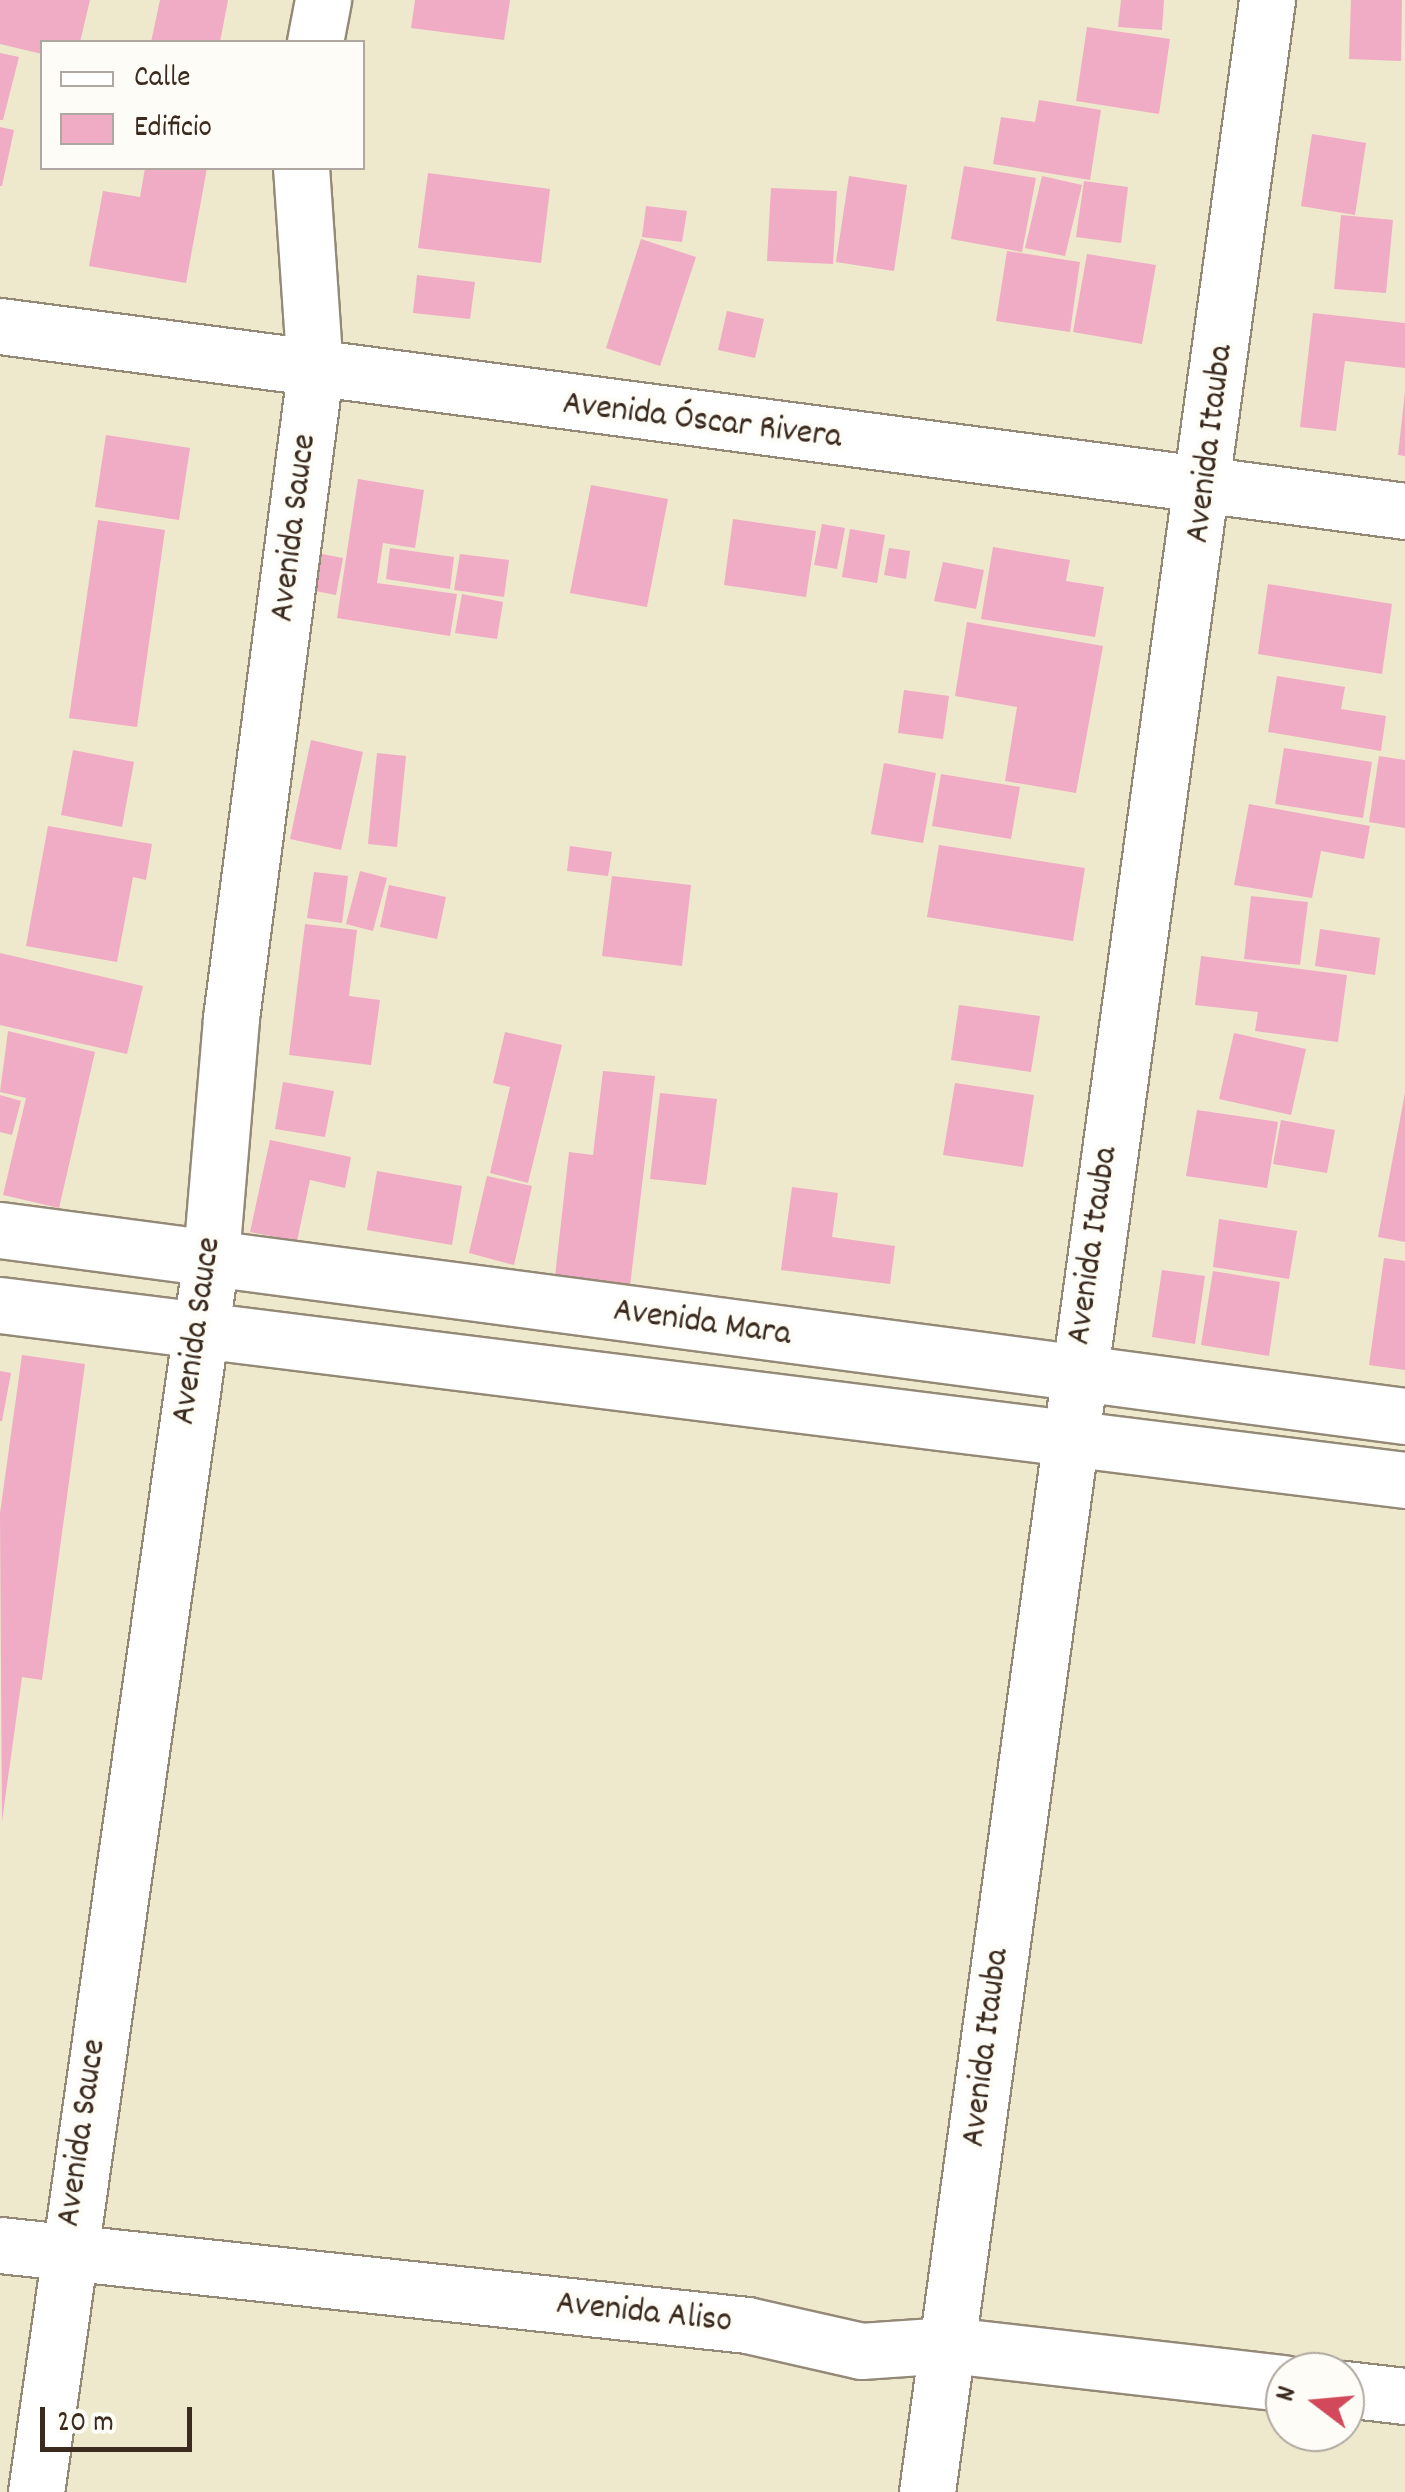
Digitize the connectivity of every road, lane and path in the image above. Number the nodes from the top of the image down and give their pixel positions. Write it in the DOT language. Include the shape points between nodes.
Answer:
graph roads {
  1 [pos="323,0"];
  2 [pos="1266,0"];
  3 [pos="315,40"];
  4 [pos="301,170"];
  5 [pos="0,326"];
  6 [pos="315,372"];
  7 [pos="1206,487"];
  8 [pos="1405,511"];
  9 [pos="0,1230"];
  10 [pos="211,1258"];
  11 [pos="0,1306"];
  12 [pos="197,1334"];
  13 [pos="1075,1374"];
  14 [pos="1405,1416"];
  15 [pos="1066,1436"];
  16 [pos="1405,1480"];
  17 [pos="0,2245"];
  18 [pos="66,2252"];
  19 [pos="949,2345"];
  20 [pos="1265,2380"];
  21 [pos="1365,2391"];
  22 [pos="1405,2396"];
  23 [pos="36,2492"];
  24 [pos="928,2492"];
  1 -- 3 [label="street"];
  2 -- 7 [label="street, Avenida Itauba"];
  4 -- 6 [label="street, Avenida Sauce"];
  5 -- 6 [label="street, Avenida Óscar Rivera"];
  6 -- 7 [label="street, Avenida Óscar Rivera"];
  6 -- 10 [label="street, Avenida Sauce" via="231,1018"];
  7 -- 8 [label="street, Avenida Óscar Rivera"];
  7 -- 13 [label="street, Avenida Itauba"];
  9 -- 10 [label="street, Avenida Mara"];
  10 -- 12 [label="street, Avenida Sauce"];
  10 -- 13 [label="street, Avenida Mara"];
  11 -- 12 [label="street, Avenida Mara"];
  12 -- 15 [label="street, Avenida Mara"];
  12 -- 18 [label="street, Avenida Sauce"];
  13 -- 14 [label="street, Avenida Mara"];
  13 -- 15 [label="street, Avenida Itauba"];
  15 -- 16 [label="street, Avenida Mara"];
  15 -- 19 [label="street, Avenida Itauba"];
  17 -- 18 [label="street, Avenida Aliso"];
  18 -- 19 [label="street, Avenida Aliso" via="748,2325 861,2351"];
  18 -- 23 [label="street, Avenida Sauce"];
  19 -- 20 [label="street, Avenida Aliso"];
  19 -- 24 [label="street, Avenida Itauba"];
  21 -- 22 [label="street"];
}
